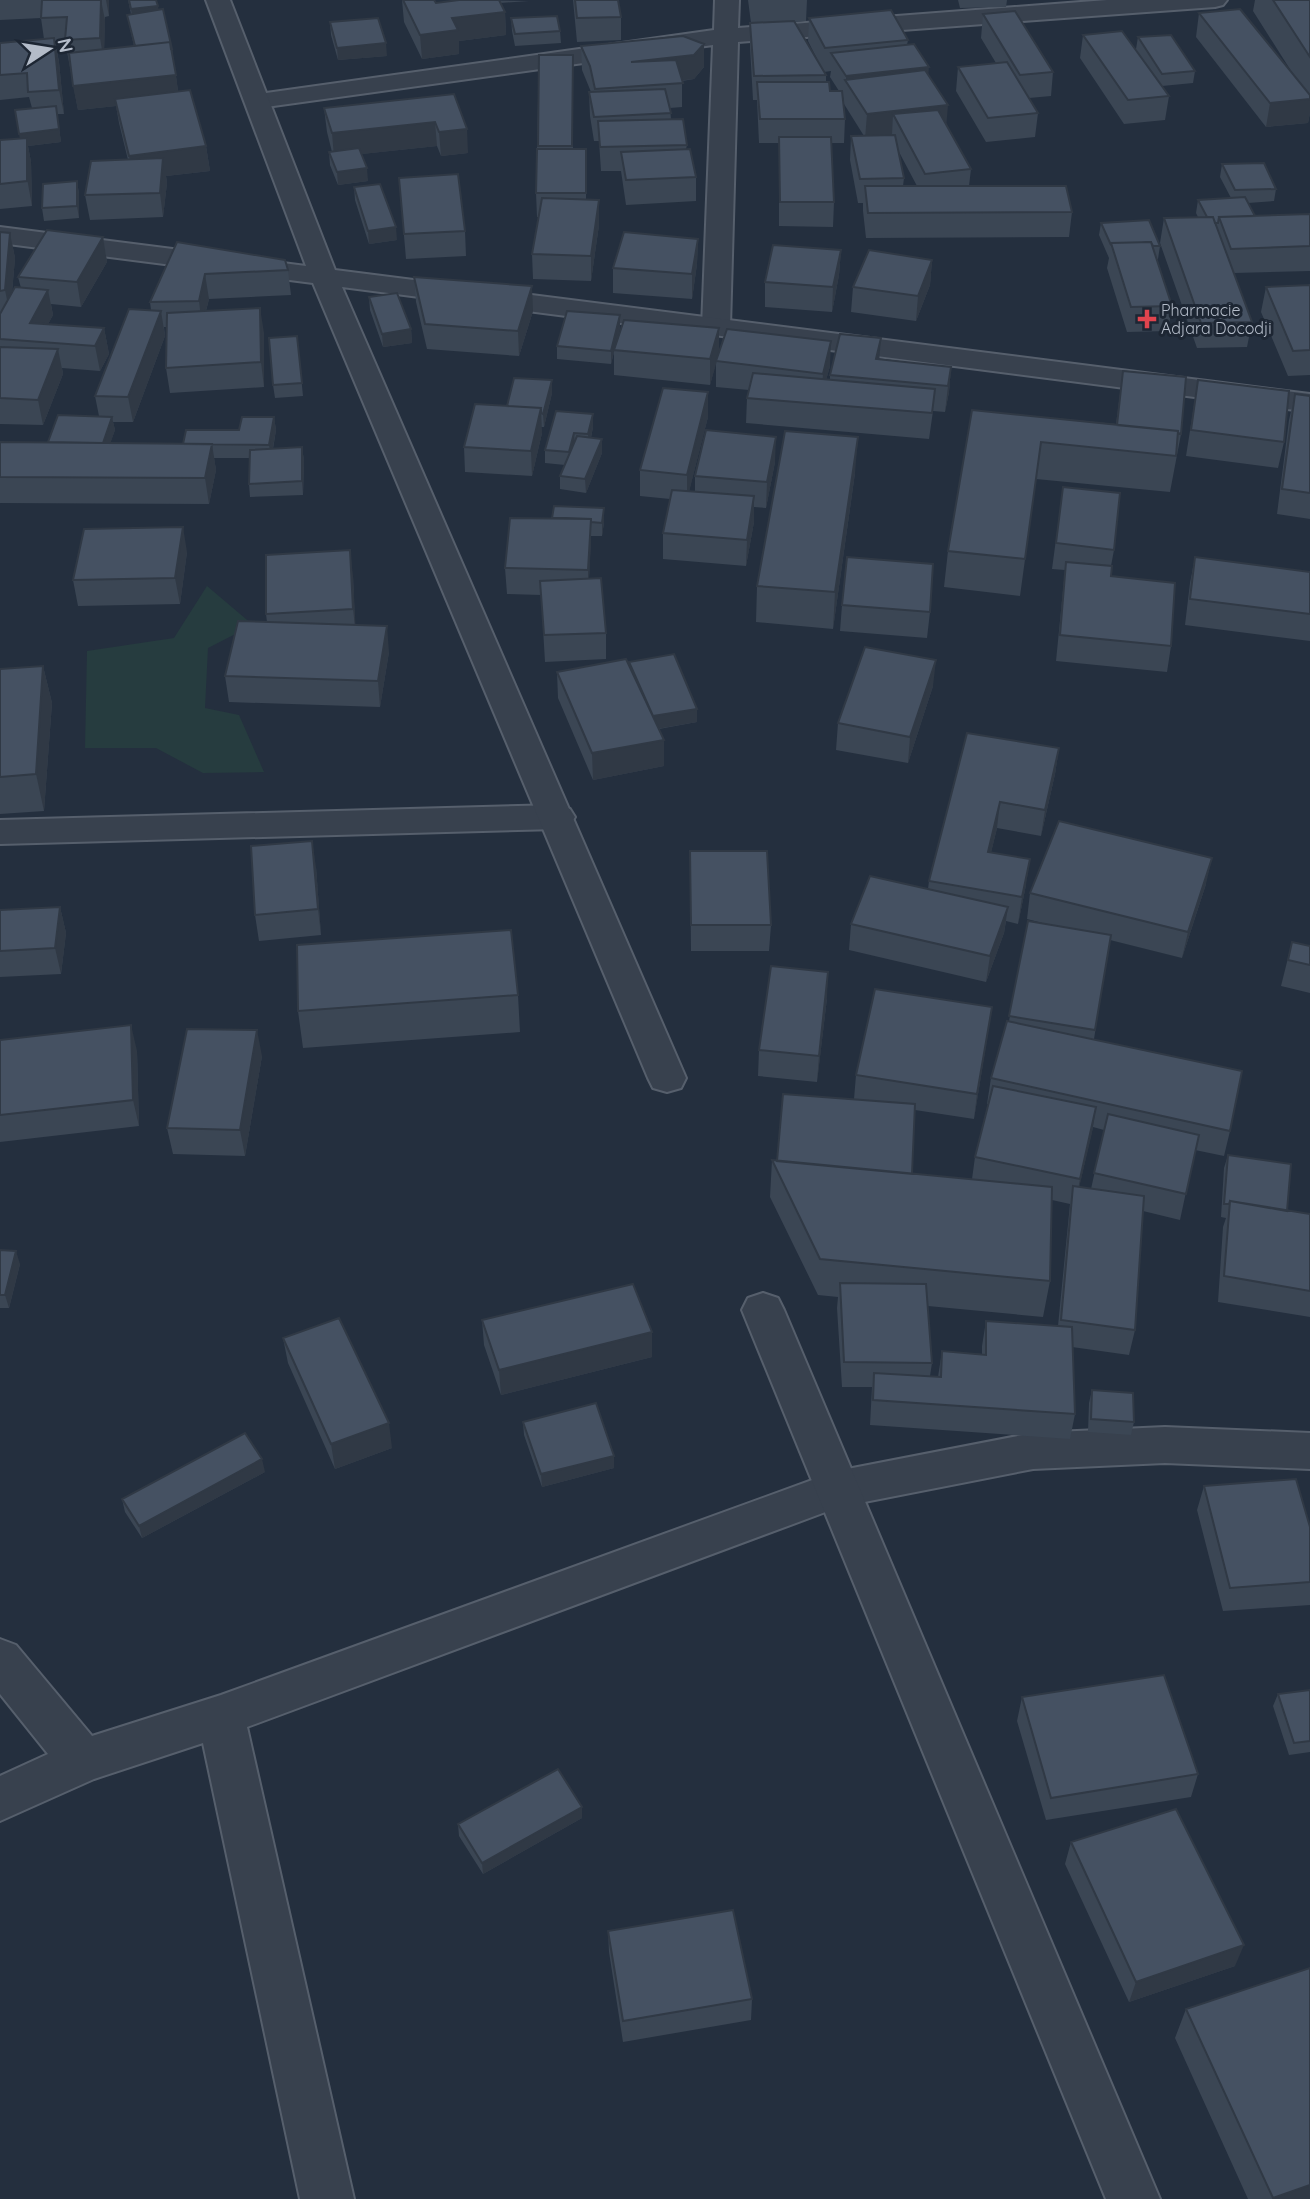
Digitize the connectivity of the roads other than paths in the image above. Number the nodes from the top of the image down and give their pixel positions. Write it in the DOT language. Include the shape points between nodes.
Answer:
graph roads {
  1 [pos="218,0"];
  2 [pos="727,0"];
  3 [pos="1215,0"];
  4 [pos="726,36"];
  5 [pos="259,101"];
  6 [pos="0,235"];
  7 [pos="324,277"];
  8 [pos="716,327"];
  9 [pos="1310,403"];
  10 [pos="558,817"];
  11 [pos="0,832"];
  12 [pos="667,1078"];
  13 [pos="763,1310"];
  14 [pos="1310,1451"];
  15 [pos="837,1489"];
  16 [pos="0,1659"];
  17 [pos="221,1716"];
  18 [pos="82,1761"];
  19 [pos="0,1798"];
  20 [pos="327,2199"];
  21 [pos="1133,2199"];
  1 -- 5 [label="street"];
  2 -- 4 [label="street"];
  3 -- 4 [label="street"];
  4 -- 5 [label="street"];
  4 -- 8 [label="street"];
  5 -- 7 [label="street"];
  6 -- 7 [label="street"];
  7 -- 8 [label="street"];
  7 -- 10 [label="street"];
  8 -- 9 [label="street"];
  10 -- 11 [label="street"];
  10 -- 12 [label="street"];
  13 -- 15 [label="street"];
  14 -- 15 [label="street" via="1165,1445 1033,1451"];
  15 -- 17 [label="street"];
  15 -- 21 [label="street"];
  16 -- 18 [label="street"];
  17 -- 18 [label="street"];
  17 -- 20 [label="street"];
  18 -- 19 [label="street"];
}
